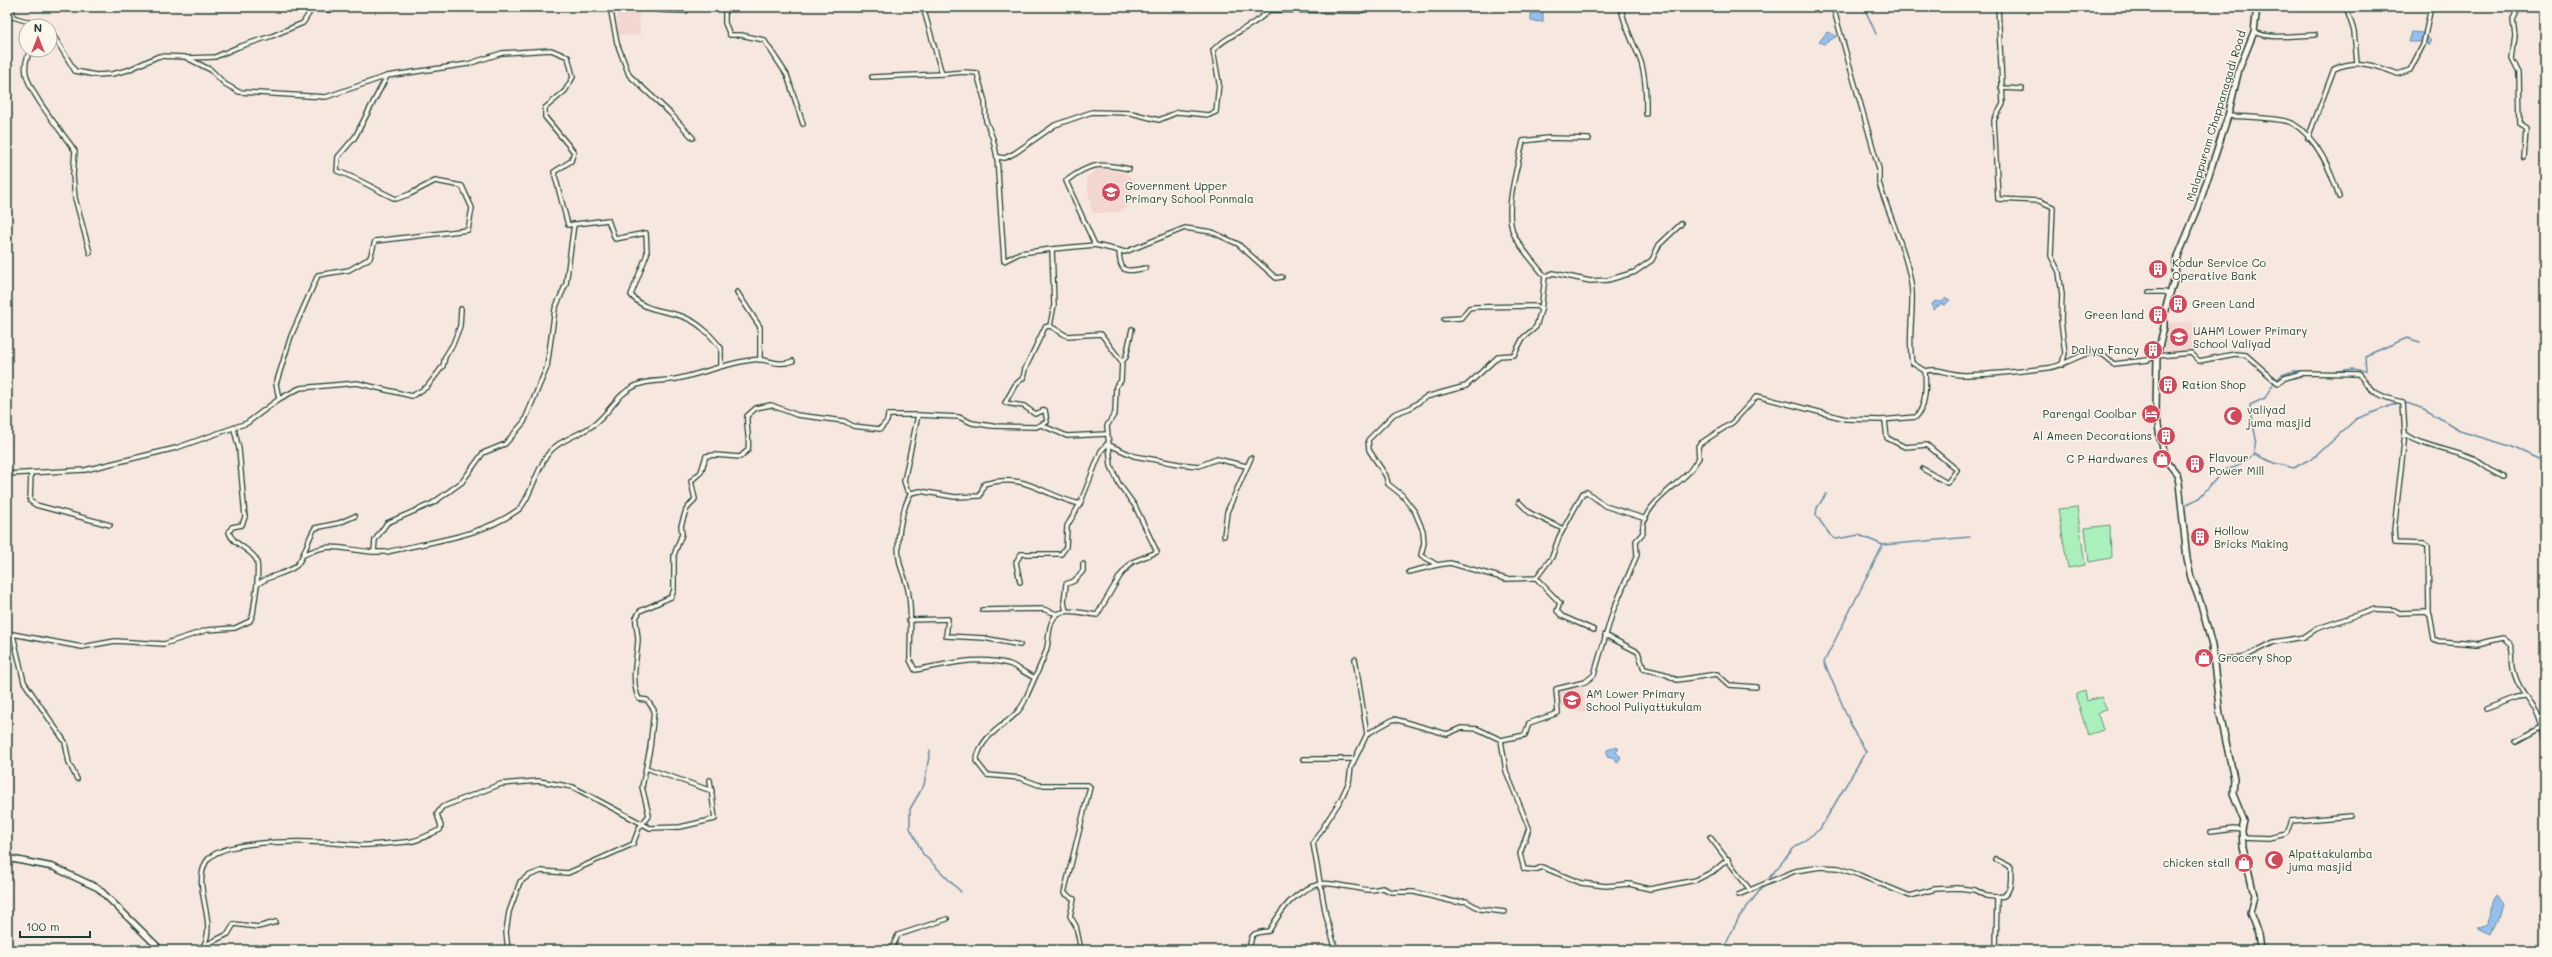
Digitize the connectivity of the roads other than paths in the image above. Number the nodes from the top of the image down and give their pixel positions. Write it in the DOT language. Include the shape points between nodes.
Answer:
graph roads {
  1 [pos="12,7"];
  2 [pos="337,7"];
  3 [pos="610,7"];
  4 [pos="656,7"];
  5 [pos="688,7"];
  6 [pos="725,7"];
  7 [pos="923,7"];
  8 [pos="1372,7"];
  9 [pos="1621,7"];
  10 [pos="1679,7"];
  11 [pos="1687,7"];
  12 [pos="1833,7"];
  13 [pos="1998,7"];
  14 [pos="2257,7"];
  15 [pos="2431,7"];
  16 [pos="2519,7"];
  17 [pos="313,8"];
  18 [pos="2348,13"];
  19 [pos="7,17"];
  20 [pos="13,17"];
  21 [pos="18,19"];
  22 [pos="2254,32"];
  23 [pos="2315,35"];
  24 [pos="58,41"];
  25 [pos="185,57"];
  26 [pos="27,58"];
  27 [pos="2357,63"];
  28 [pos="942,74"];
  29 [pos="387,76"];
  30 [pos="872,77"];
  31 [pos="2001,88"];
  32 [pos="2022,89"];
  33 [pos="1646,114"];
  34 [pos="2228,116"];
  35 [pos="803,124"];
  36 [pos="693,138"];
  37 [pos="2308,138"];
  38 [pos="1589,139"];
  39 [pos="996,157"];
  40 [pos="2524,158"];
  41 [pos="1129,170"];
  42 [pos="2339,197"];
  43 [pos="574,224"];
  44 [pos="1681,224"];
  45 [pos="1095,245"];
  46 [pos="1052,249"];
  47 [pos="1119,250"];
  48 [pos="90,253"];
  49 [pos="1146,268"];
  50 [pos="1282,277"];
  51 [pos="1545,277"];
  52 [pos="737,292"];
  53 [pos="2149,292"];
  54 [pos="2170,295"];
  55 [pos="461,309"];
  56 [pos="1540,310"];
  57 [pos="1444,319"];
  58 [pos="1050,326"];
  59 [pos="1132,330"];
  60 [pos="2157,356"];
  61 [pos="760,360"];
  62 [pos="793,361"];
  63 [pos="1122,362"];
  64 [pos="2062,365"];
  65 [pos="721,366"];
  66 [pos="1925,371"];
  67 [pos="279,399"];
  68 [pos="918,415"];
  69 [pos="1885,420"];
  70 [pos="1041,425"];
  71 [pos="234,429"];
  72 [pos="1107,434"];
  73 [pos="2405,434"];
  74 [pos="1107,444"];
  75 [pos="1251,458"];
  76 [pos="1246,466"];
  77 [pos="1922,469"];
  78 [pos="31,473"];
  79 [pos="7,474"];
  80 [pos="2505,477"];
  81 [pos="911,493"];
  82 [pos="1519,502"];
  83 [pos="1080,504"];
  84 [pos="355,516"];
  85 [pos="1646,519"];
  86 [pos="110,525"];
  87 [pos="1563,529"];
  88 [pos="1224,536"];
  89 [pos="374,552"];
  90 [pos="304,555"];
  91 [pos="1083,564"];
  92 [pos="1437,565"];
  93 [pos="1409,572"];
  94 [pos="1536,578"];
  95 [pos="1020,582"];
  96 [pos="257,585"];
  97 [pos="982,610"];
  98 [pos="1066,611"];
  99 [pos="1057,614"];
  100 [pos="2429,614"];
  101 [pos="909,620"];
  102 [pos="1594,630"];
  103 [pos="7,633"];
  104 [pos="13,635"];
  105 [pos="1606,635"];
  106 [pos="1020,645"];
  107 [pos="1355,659"];
  108 [pos="2212,659"];
  109 [pos="1033,677"];
  110 [pos="1756,686"];
  111 [pos="2524,696"];
  112 [pos="2486,709"];
  113 [pos="2540,727"];
  114 [pos="1367,734"];
  115 [pos="1501,740"];
  116 [pos="2515,741"];
  117 [pos="2545,752"];
  118 [pos="1303,759"];
  119 [pos="1354,759"];
  120 [pos="646,768"];
  121 [pos="77,779"];
  122 [pos="710,780"];
  123 [pos="712,791"];
  124 [pos="2351,816"];
  125 [pos="642,824"];
  126 [pos="2242,830"];
  127 [pos="2210,832"];
  128 [pos="2242,836"];
  129 [pos="1710,837"];
  130 [pos="7,858"];
  131 [pos="1995,858"];
  132 [pos="1728,859"];
  133 [pos="1320,884"];
  134 [pos="1750,890"];
  135 [pos="1738,895"];
  136 [pos="1997,896"];
  137 [pos="1505,912"];
  138 [pos="947,919"];
  139 [pos="276,922"];
  140 [pos="1334,944"];
  141 [pos="204,945"];
  142 [pos="161,950"];
  143 [pos="195,950"];
  144 [pos="508,950"];
  145 [pos="890,950"];
  146 [pos="1081,950"];
  147 [pos="1249,950"];
  148 [pos="1331,950"];
  149 [pos="1336,950"];
  150 [pos="1996,950"];
  151 [pos="2260,950"];
  1 -- 20 [label="street"];
  2 -- 17 [label="street" via="333,10"];
  3 -- 36 [label="street" via="617,43 629,75"];
  4 -- 5 [label="street" via="658,10 686,11"];
  6 -- 35 [label="street" via="725,22 730,35 764,40 787,75"];
  7 -- 28 [label="street"];
  8 -- 39 [label="street" via="1360,11 1269,10 1250,28 1232,34 1214,50 1219,83 1216,112 1209,115 1178,112 1159,120 1131,113 1092,112 1055,125 1005,158"];
  9 -- 33 [label="street" via="1623,22 1640,62 1646,85"];
  10 -- 11 [label="street"];
  12 -- 66 [label="street" via="1879,169 1879,183 1912,292 1909,346 1912,363"];
  13 -- 31 [label="street" via="2002,59"];
  14 -- 22 [label="street, Malappuram Chappanagadi Road"];
  15 -- 27 [label="street" via="2423,45 2410,70 2398,74 2371,63"];
  16 -- 40 [label="street" via="2514,20 2512,59 2519,73 2520,125 2526,129"];
  17 -- 25 [label="street" via="303,23 272,36 215,57"];
  18 -- 27 [label="street" via="2354,31"];
  19 -- 20 [label="street"];
  20 -- 21 [label="street"];
  22 -- 23 [label="street" via="2277,36"];
  22 -- 34 [label="street, Malappuram Chappanagadi Road" via="2239,70"];
  24 -- 25 [label="street" via="75,71 84,73 112,74 159,56"];
  25 -- 29 [label="street" via="211,70 225,84 239,92 326,97"];
  26 -- 48 [label="street" via="26,75 50,117 75,151 75,198"];
  27 -- 37 [label="street" via="2334,69"];
  28 -- 30 [label="street"];
  28 -- 39 [label="street" via="977,73"];
  29 -- 43 [label="street" via="468,64 502,54 551,50 568,57 573,77 565,91 545,108 545,117 574,152 571,161 554,172 568,225"];
  29 -- 67 [label="street" via="355,137 338,157 337,171 357,178 396,199 435,181 462,186 472,208 468,230 375,241 370,258 349,270 318,275 291,336 276,384"];
  31 -- 32 [label="street"];
  31 -- 64 [label="street" via="2002,108 1994,120 1998,200 2040,201 2054,207 2050,256 2059,272 2062,295 2061,321 2065,353"];
  34 -- 37 [label="street" via="2292,123"];
  34 -- 54 [label="street, Malappuram Chappanagadi Road" via="2198,208 2176,261"];
  37 -- 42 [label="street" via="2333,176"];
  38 -- 51 [label="street" via="1548,138 1523,141 1512,191 1510,220 1513,233"];
  39 -- 46 [label="street" via="1004,261 1020,254"];
  41 -- 45 [label="street" via="1101,163 1066,181"];
  43 -- 65 [label="street" via="608,220 615,239 646,233 648,254 631,295 640,305 687,318 710,334 722,348"];
  43 -- 89 [label="street" via="566,284 556,309 547,367 524,422 505,444 483,453 462,482 432,503 387,523 375,540"];
  44 -- 51 [label="street" via="1659,245 1652,260 1635,272 1608,280 1590,281 1554,273"];
  45 -- 46 [label="street"];
  45 -- 47 [label="street"];
  46 -- 58 [label="street" via="1054,298"];
  47 -- 49 [label="street" via="1122,269 1128,271"];
  47 -- 50 [label="street" via="1126,252 1185,228 1212,232 1238,244 1276,278"];
  51 -- 56 [label="street"];
  52 -- 61 [label="street" via="760,328"];
  53 -- 54 [label="street"];
  54 -- 60 [label="street, Malappuram Chappanagadi Road" via="2164,313 2164,327"];
  55 -- 67 [label="street" via="460,326 453,344 444,356 443,366 419,393 412,396 357,383 300,388"];
  56 -- 57 [label="street" via="1537,306 1475,307 1469,308 1461,318"];
  56 -- 92 [label="street" via="1536,327 1523,338 1514,355 1499,356 1466,386 1426,397 1410,408 1394,414 1368,440 1369,450 1386,476 1388,484 1402,495 1415,512 1423,531 1421,555"];
  58 -- 63 [label="street" via="1067,336 1101,334"];
  58 -- 70 [label="street" via="1045,326 1024,369 1023,378 1015,385 1005,403 1024,406 1035,414 1045,410 1047,422"];
  59 -- 63 [label="street" via="1126,357"];
  60 -- 64 [label="street" via="2148,360 2113,364 2107,355 2100,352 2088,353"];
  60 -- 73 [label="street" via="2191,353 2199,361 2235,354 2246,355 2278,383 2302,373 2360,374 2362,380 2373,391 2403,402"];
  60 -- 108 [label="street, Malappuram Chappanagadi Road" via="2158,433 2168,463 2177,474 2187,559 2212,646"];
  61 -- 62 [label="street" via="782,365"];
  61 -- 65 [label="street"];
  63 -- 72 [label="street" via="1122,380 1116,386 1115,413 1107,426"];
  64 -- 66 [label="street" via="1966,376 1934,369"];
  65 -- 89 [label="street" via="677,379 662,382 652,380 636,385 621,394 595,424 552,449 539,466 525,502 519,509 487,528 435,542 387,552"];
  66 -- 69 [label="street" via="1920,413 1916,417"];
  67 -- 71 [label="street" via="247,423"];
  68 -- 70 [label="street" via="959,416 983,426"];
  68 -- 81 [label="street" via="904,481 905,488"];
  68 -- 120 [label="street" via="888,415 887,421 880,428 853,426 844,420 797,415 771,405 756,408 747,416 746,430 750,442 748,450 740,457 706,456 701,472 691,481 695,499 686,510 681,526 682,534 674,555 674,590 671,597 640,611 636,618 636,693 639,699 647,700 654,710"];
  69 -- 77 [label="street" via="1887,438 1905,447 1928,445 1957,470 1947,483"];
  69 -- 85 [label="street" via="1838,418 1757,396 1734,422 1698,446 1699,458 1688,473 1659,497"];
  70 -- 72 [label="street" via="1067,436"];
  71 -- 78 [label="street" via="176,448 85,470"];
  71 -- 96 [label="street" via="239,449 245,517 242,525 232,528 229,532 232,539 256,559"];
  72 -- 74 [label="street"];
  73 -- 80 [label="street" via="2416,441 2470,458 2486,466 2494,474"];
  73 -- 100 [label="street" via="2394,530 2396,543 2428,546"];
  74 -- 76 [label="street" via="1134,456 1179,464 1199,466 1217,459"];
  74 -- 83 [label="street" via="1101,451"];
  74 -- 98 [label="street" via="1111,466 1119,484 1135,506 1157,552 1132,562 1120,576 1097,615"];
  75 -- 76 [label="street"];
  76 -- 88 [label="street" via="1227,512"];
  78 -- 79 [label="street"];
  78 -- 86 [label="street" via="30,501 36,506"];
  81 -- 83 [label="street" via="920,491 955,497 980,496 984,484 1016,480"];
  81 -- 101 [label="street" via="905,503 898,531 900,564 905,573 909,595"];
  82 -- 87 [label="street" via="1530,513"];
  83 -- 95 [label="street" via="1067,526 1066,547 1061,554 1018,556"];
  84 -- 90 [label="street" via="339,523 315,528 306,544"];
  85 -- 87 [label="street" via="1605,506 1587,492 1583,493"];
  85 -- 105 [label="street" via="1643,533 1636,541 1635,564 1613,611"];
  87 -- 94 [label="street" via="1552,557"];
  89 -- 90 [label="street" via="332,546 319,547"];
  90 -- 96 [label="street" via="295,566"];
  91 -- 98 [label="street" via="1083,571 1074,581 1066,584"];
  92 -- 93 [label="street"];
  92 -- 94 [label="street" via="1450,564 1506,579"];
  94 -- 102 [label="street" via="1560,603 1557,611 1562,616"];
  96 -- 104 [label="street" via="255,607 250,621 235,628 207,630 164,644 102,641 82,647"];
  97 -- 99 [label="street" via="1043,609"];
  98 -- 99 [label="street"];
  99 -- 109 [label="street" via="1050,627 1046,650"];
  100 -- 108 [label="street" via="2375,609 2316,629 2304,637 2274,642 2242,658"];
  100 -- 111 [label="street" via="2434,638 2438,641 2477,644 2502,638 2508,641 2513,653 2513,668"];
  101 -- 106 [label="street" via="948,619 946,636 984,638"];
  101 -- 109 [label="street" via="910,660 915,670 946,663 990,661 1010,664"];
  103 -- 104 [label="street"];
  104 -- 121 [label="street" via="24,682 65,742 69,763"];
  105 -- 110 [label="street" via="1638,652 1644,669 1677,680 1717,674 1729,685"];
  105 -- 115 [label="street" via="1594,675 1585,682 1556,689 1558,713 1529,722 1525,735"];
  107 -- 114 [label="street"];
  108 -- 126 [label="street, Malappuram Chappanagadi Road" via="2220,715 2230,750 2234,778 2233,794 2244,821"];
  109 -- 146 [label="street" via="1025,701 1013,716 992,731 979,747 976,762 987,775 1020,778 1040,785 1090,787 1064,893 1074,899 1070,916 1076,926"];
  111 -- 112 [label="street"];
  111 -- 113 [label="street" via="2534,710"];
  113 -- 116 [label="street"];
  113 -- 117 [label="street"];
  114 -- 115 [label="street" via="1394,719 1447,734 1461,728 1478,730"];
  114 -- 119 [label="street"];
  115 -- 132 [label="street" via="1506,771 1529,828 1520,854 1524,869 1535,870 1542,867 1581,883 1606,886 1629,884 1650,889 1671,887 1696,880"];
  118 -- 119 [label="street"];
  119 -- 133 [label="street" via="1349,782 1340,801 1313,843"];
  120 -- 123 [label="street"];
  120 -- 125 [label="street" via="642,787 649,815"];
  122 -- 123 [label="street"];
  123 -- 125 [label="street" via="715,819 680,827 650,828"];
  124 -- 128 [label="street" via="2291,821 2286,834 2268,838"];
  125 -- 141 [label="street" via="573,787 539,781 519,782 501,784 442,807 437,814 440,830 417,841 372,845 344,842 281,842 233,846 211,856 203,870 202,890 208,935"];
  125 -- 144 [label="street" via="633,844 568,873 541,871 520,882 509,912 506,932"];
  126 -- 127 [label="street"];
  126 -- 128 [label="street, Malappuram Chappanagadi Road"];
  128 -- 151 [label="street, Malappuram Chappanagadi Road" via="2254,895 2250,914 2258,934"];
  129 -- 132 [label="street"];
  130 -- 142 [label="street" via="53,867 98,888"];
  131 -- 136 [label="street" via="2010,867 2011,885 2004,896"];
  132 -- 134 [label="street"];
  133 -- 137 [label="street" via="1355,887 1367,892 1383,888 1391,892 1414,892 1455,902 1466,901 1480,909"];
  133 -- 140 [label="street"];
  133 -- 147 [label="street" via="1300,892 1286,904 1269,931 1255,932 1251,936"];
  134 -- 135 [label="street"];
  134 -- 136 [label="street" via="1795,871 1821,867 1852,872 1910,896 1935,889 1958,888 1975,890 1986,896"];
  136 -- 150 [label="street"];
  138 -- 145 [label="street" via="898,936"];
  139 -- 141 [label="street" via="258,928 234,924 228,934"];
  140 -- 148 [label="street"];
  140 -- 149 [label="street"];
  141 -- 143 [label="street"];
}
